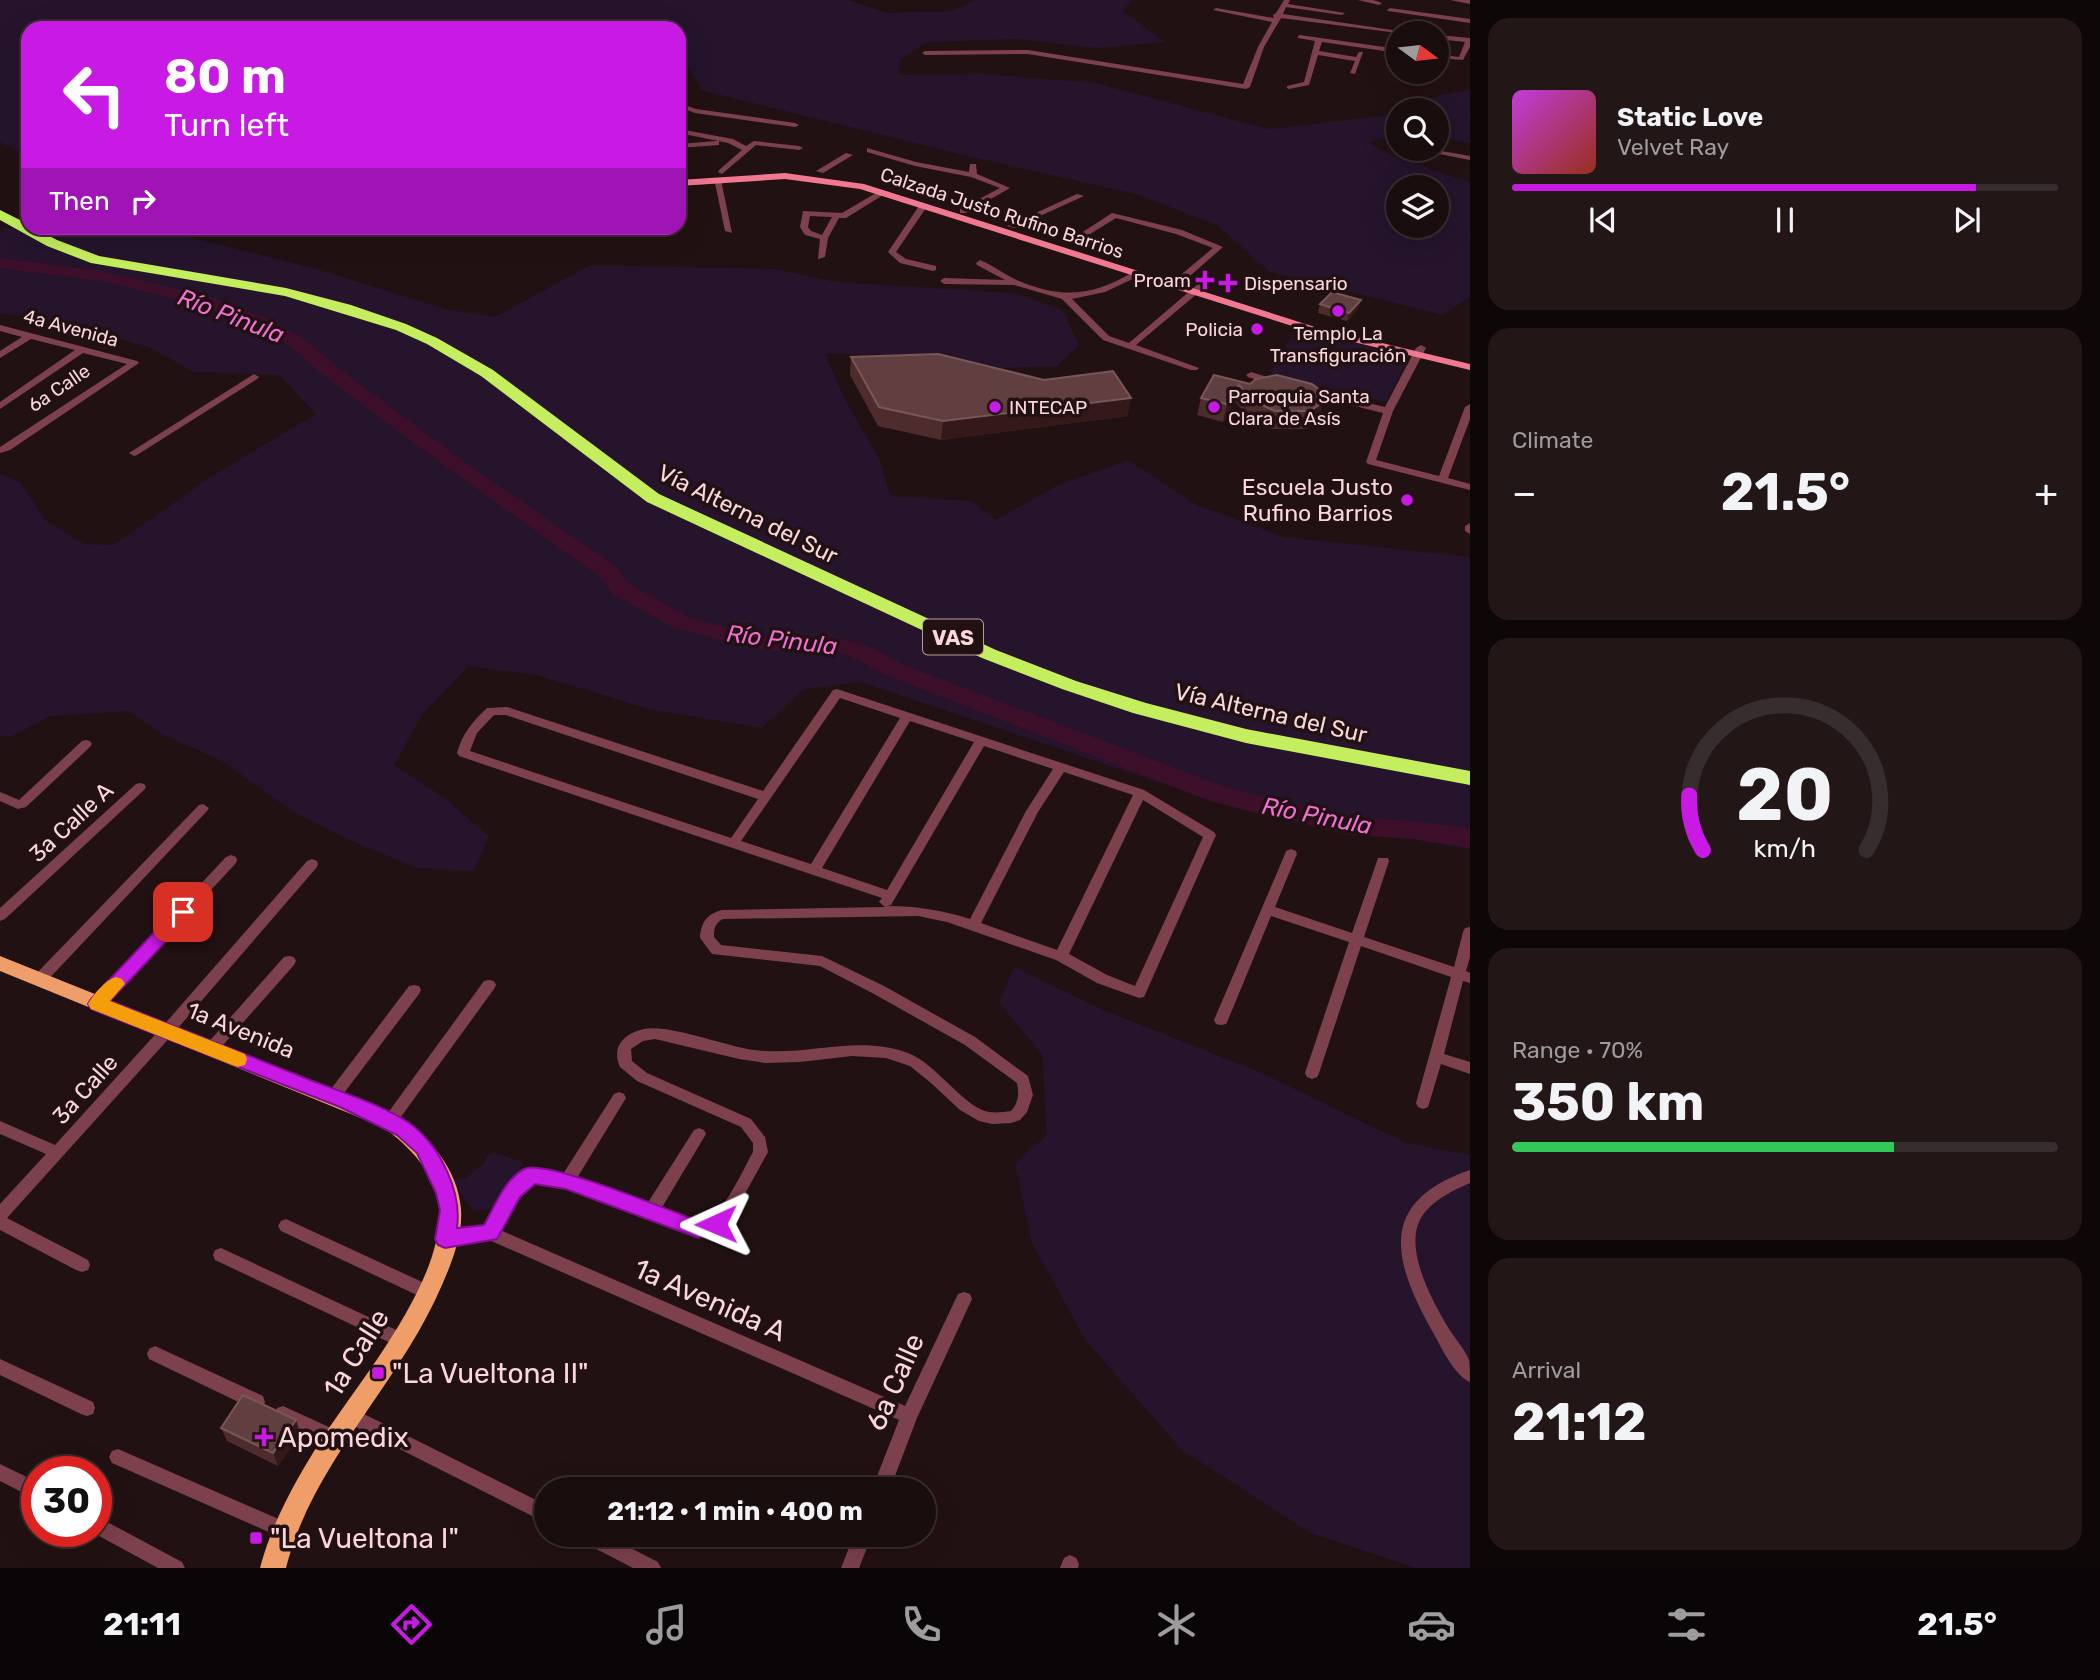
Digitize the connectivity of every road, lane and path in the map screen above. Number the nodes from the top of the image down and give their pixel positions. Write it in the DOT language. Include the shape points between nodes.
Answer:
graph roads {
  1 [pos="1361,0"];
  2 [pos="1453,0"];
  3 [pos="1470,2"];
  4 [pos="1285,3"];
  5 [pos="1379,3"];
  6 [pos="1216,10"];
  7 [pos="1390,10"];
  8 [pos="1342,13"];
  9 [pos="1275,17"];
  10 [pos="1470,21"];
  11 [pos="1386,30"];
  12 [pos="1300,37"];
  13 [pos="1449,38"];
  14 [pos="1319,40"];
  15 [pos="1470,41"];
  16 [pos="1364,46"];
  17 [pos="1386,49"];
  18 [pos="925,53"];
  19 [pos="1316,53"];
  20 [pos="1449,58"];
  21 [pos="1358,60"];
  22 [pos="1353,73"];
  23 [pos="1289,87"];
  24 [pos="686,108"];
  25 [pos="795,125"];
  26 [pos="686,132"];
  27 [pos="730,141"];
  28 [pos="686,145"];
  29 [pos="799,148"];
  30 [pos="747,150"];
  31 [pos="870,150"];
  32 [pos="1449,154"];
  33 [pos="849,155"];
  34 [pos="1470,158"];
  35 [pos="820,171"];
  36 [pos="686,175"];
  37 [pos="720,176"];
  38 [pos="686,182"];
  39 [pos="884,192"];
  40 [pos="904,195"];
  41 [pos="1080,196"];
  42 [pos="0,198"];
  43 [pos="924,205"];
  44 [pos="963,211"];
  45 [pos="0,214"];
  46 [pos="21,214"];
  47 [pos="836,217"];
  48 [pos="21,226"];
  49 [pos="1011,226"];
  50 [pos="729,231"];
  51 [pos="38,235"];
  52 [pos="55,235"];
  53 [pos="1079,237"];
  54 [pos="824,238"];
  55 [pos="892,252"];
  56 [pos="821,257"];
  57 [pos="980,263"];
  58 [pos="933,268"];
  59 [pos="1136,274"];
  60 [pos="1180,279"];
  61 [pos="944,281"];
  62 [pos="1016,284"];
  63 [pos="1197,289"];
  64 [pos="1065,297"];
  65 [pos="0,328"];
  66 [pos="29,335"];
  67 [pos="1129,347"];
  68 [pos="81,349"];
  69 [pos="1419,351"];
  70 [pos="0,355"];
  71 [pos="1470,359"];
  72 [pos="134,363"];
  73 [pos="484,366"];
  74 [pos="1470,367"];
  75 [pos="1194,368"];
  76 [pos="1251,375"];
  77 [pos="254,377"];
  78 [pos="0,406"];
  79 [pos="1470,408"];
  80 [pos="1388,411"];
  81 [pos="1457,441"];
  82 [pos="1470,444"];
  83 [pos="3,448"];
  84 [pos="134,453"];
  85 [pos="1371,462"];
  86 [pos="1442,480"];
  87 [pos="1470,487"];
  88 [pos="1470,526"];
  89 [pos="1470,531"];
  90 [pos="907,716"];
  91 [pos="981,741"];
  92 [pos="86,744"];
  93 [pos="1470,767"];
  94 [pos="1060,768"];
  95 [pos="1470,778"];
  96 [pos="140,787"];
  97 [pos="1140,793"];
  98 [pos="0,796"];
  99 [pos="766,797"];
  100 [pos="203,808"];
  101 [pos="735,841"];
  102 [pos="1291,854"];
  103 [pos="231,860"];
  104 [pos="1383,861"];
  105 [pos="312,864"];
  106 [pos="815,869"];
  107 [pos="888,895"];
  108 [pos="1268,910"];
  109 [pos="882,913"];
  110 [pos="0,916"];
  111 [pos="974,924"];
  112 [pos="1470,932"];
  113 [pos="1357,940"];
  114 [pos="1061,956"];
  115 [pos="289,961"];
  116 [pos="0,964"];
  117 [pos="1464,976"];
  118 [pos="39,980"];
  119 [pos="489,985"];
  120 [pos="414,989"];
  121 [pos="97,1004"];
  122 [pos="1221,1020"];
  123 [pos="167,1031"];
  124 [pos="211,1049"];
  125 [pos="1437,1057"];
  126 [pos="1470,1068"];
  127 [pos="1312,1073"];
  128 [pos="333,1097"];
  129 [pos="619,1098"];
  130 [pos="1423,1103"];
  131 [pos="390,1121"];
  132 [pos="0,1127"];
  133 [pos="699,1135"];
  134 [pos="58,1153"];
  135 [pos="1470,1176"];
  136 [pos="440,1177"];
  137 [pos="566,1181"];
  138 [pos="650,1213"];
  139 [pos="0,1215"];
  140 [pos="0,1222"];
  141 [pos="286,1226"];
  142 [pos="490,1233"];
  143 [pos="445,1239"];
  144 [pos="221,1255"];
  145 [pos="82,1265"];
  146 [pos="427,1292"];
  147 [pos="964,1299"];
  148 [pos="401,1340"];
  149 [pos="155,1354"];
  150 [pos="0,1367"];
  151 [pos="1470,1374"];
  152 [pos="87,1408"];
  153 [pos="352,1416"];
  154 [pos="909,1416"];
  155 [pos="336,1439"];
  156 [pos="118,1457"];
  157 [pos="0,1472"];
  158 [pos="886,1477"];
  159 [pos="21,1483"];
  160 [pos="534,1508"];
  161 [pos="112,1534"];
  162 [pos="611,1547"];
  163 [pos="858,1547"];
  164 [pos="278,1549"];
  165 [pos="176,1568"];
  166 [pos="652,1568"];
  167 [pos="850,1568"];
  1 -- 5 [label="street"];
  2 -- 3 [label="street"];
  4 -- 8 [label="street"];
  4 -- 9 [label="street"];
  6 -- 9 [label="street"];
  7 -- 10 [label="street"];
  9 -- 11 [label="street"];
  9 -- 18 [label="street" via="1246,87 1028,52"];
  12 -- 14 [label="street"];
  13 -- 15 [label="street"];
  14 -- 16 [label="street"];
  14 -- 19 [label="street"];
  15 -- 20 [label="street" via="1461,59"];
  16 -- 17 [label="street"];
  16 -- 21 [label="street"];
  19 -- 21 [label="street"];
  19 -- 23 [label="street" via="1307,84"];
  21 -- 22 [label="street"];
  24 -- 25 [label="street"];
  26 -- 27 [label="street"];
  27 -- 28 [label="street"];
  27 -- 30 [label="street"];
  29 -- 30 [label="street" via="754,143"];
  30 -- 37 [label="street"];
  31 -- 44 [label="street" via="915,164 973,170 1006,188"];
  32 -- 34 [label="street"];
  33 -- 35 [label="street"];
  35 -- 37 [label="street, Calzada Justo Rufino Barrios"];
  35 -- 40 [label="street, Calzada Justo Rufino Barrios" via="853,176"];
  36 -- 37 [label="street, Calzada Justo Rufino Barrios"];
  37 -- 38 [label="street, Calzada Justo Rufino Barrios"];
  37 -- 39 [label="street, Calzada Justo Rufino Barrios" via="811,178"];
  37 -- 50 [label="street"];
  39 -- 40 [label="street, Calzada Justo Rufino Barrios"];
  39 -- 47 [label="street"];
  40 -- 43 [label="street, Calzada Justo Rufino Barrios"];
  40 -- 44 [label="street, Calzada Justo Rufino Barrios"];
  41 -- 49 [label="street"];
  42 -- 46 [label="highway"];
  43 -- 55 [label="street"];
  43 -- 59 [label="street, Calzada Justo Rufino Barrios"];
  44 -- 49 [label="street, Calzada Justo Rufino Barrios"];
  45 -- 48 [label="highway, Vía Alterna del Sur / VAS"];
  47 -- 54 [label="street"];
  47 -- 54 [label="street" via="806,214 808,233"];
  49 -- 60 [label="street, Calzada Justo Rufino Barrios"];
  51 -- 73 [label="highway, Vía Alterna del Sur / VAS" via="96,260 286,292 356,311"];
  52 -- 73 [label="highway, Vía Alterna del Sur / VAS" via="106,257 291,287 354,303 411,322"];
  53 -- 60 [label="street" via="1115,215 1219,247"];
  54 -- 56 [label="street"];
  55 -- 58 [label="street" via="903,261"];
  57 -- 62 [label="street"];
  59 -- 63 [label="street, Calzada Justo Rufino Barrios"];
  59 -- 64 [label="street" via="1092,295"];
  60 -- 63 [label="street, Calzada Justo Rufino Barrios"];
  61 -- 62 [label="street"];
  62 -- 64 [label="street"];
  63 -- 67 [label="street"];
  63 -- 69 [label="street, Calzada Justo Rufino Barrios" via="1333,335"];
  64 -- 67 [label="street" via="1106,338"];
  65 -- 66 [label="street, 4a Avenida"];
  66 -- 68 [label="street, 4a Avenida"];
  66 -- 70 [label="street"];
  67 -- 75 [label="street"];
  68 -- 72 [label="street, 4a Avenida"];
  68 -- 78 [label="street"];
  69 -- 71 [label="street, Calzada Justo Rufino Barrios"];
  69 -- 74 [label="street, Calzada Justo Rufino Barrios"];
  69 -- 80 [label="street"];
  72 -- 83 [label="street, 6a Calle"];
  73 -- 93 [label="highway, Vía Alterna del Sur / VAS" via="662,492 997,648 1074,678 1199,715"];
  73 -- 95 [label="highway, Vía Alterna del Sur / VAS" via="653,498 989,654 1069,685 1216,729"];
  76 -- 80 [label="street"];
  77 -- 84 [label="street"];
  79 -- 81 [label="street"];
  80 -- 85 [label="street"];
  81 -- 82 [label="street"];
  81 -- 86 [label="street"];
  85 -- 86 [label="street"];
  86 -- 87 [label="street"];
  88 -- 89 [label="street"];
  90 -- 91 [label="street"];
  90 -- 99 [label="street" via="837,693"];
  90 -- 106 [label="street"];
  91 -- 94 [label="street"];
  91 -- 107 [label="street"];
  92 -- 98 [label="street, 3a Calle A" via="22,804"];
  94 -- 97 [label="street"];
  94 -- 111 [label="street" via="1032,811"];
  96 -- 110 [label="street, 3a Calle A"];
  97 -- 114 [label="street"];
  97 -- 114 [label="street" via="1210,835 1139,993"];
  99 -- 101 [label="street"];
  99 -- 101 [label="street" via="507,711 491,712 466,739 463,753 590,798"];
  100 -- 118 [label="street"];
  101 -- 106 [label="street"];
  102 -- 108 [label="street"];
  103 -- 121 [label="street"];
  104 -- 113 [label="street"];
  105 -- 123 [label="street, 3a Calle"];
  106 -- 107 [label="street"];
  107 -- 109 [label="street"];
  108 -- 113 [label="street"];
  108 -- 122 [label="street"];
  109 -- 111 [label="street" via="918,911"];
  109 -- 138 [label="street" via="722,914 709,922 707,938 717,950 814,959 880,990 970,1041 1015,1073 1027,1089 1022,1110 1015,1116 985,1118 923,1067 884,1052 766,1057 644,1034 624,1048 625,1063 642,1077 746,1124 760,1141 761,1152 716,1224 698,1230"];
  111 -- 114 [label="street"];
  112 -- 117 [label="street"];
  113 -- 117 [label="street"];
  113 -- 127 [label="street"];
  115 -- 124 [label="street"];
  116 -- 118 [label="main road, 1a Avenida"];
  117 -- 125 [label="street"];
  118 -- 121 [label="main road, 1a Avenida"];
  119 -- 131 [label="street"];
  120 -- 128 [label="street"];
  121 -- 123 [label="main road, 1a Avenida"];
  123 -- 124 [label="main road, 1a Avenida"];
  123 -- 134 [label="street, 3a Calle"];
  124 -- 128 [label="main road, 1a Avenida"];
  125 -- 126 [label="street"];
  125 -- 130 [label="street"];
  128 -- 131 [label="main road, 1a Avenida"];
  129 -- 137 [label="street"];
  131 -- 136 [label="main road, 1a Avenida" via="424,1148"];
  132 -- 134 [label="street"];
  133 -- 138 [label="street"];
  134 -- 139 [label="street, 3a Calle"];
  135 -- 151 [label="street" via="1434,1193 1419,1208 1406,1239 1409,1263 1430,1313"];
  136 -- 143 [label="main road, 1a Calle" via="450,1210"];
  137 -- 138 [label="street"];
  137 -- 142 [label="street" via="528,1176 513,1191"];
  140 -- 145 [label="street"];
  141 -- 146 [label="street"];
  142 -- 143 [label="street"];
  142 -- 154 [label="street, 1a Avenida A"];
  143 -- 146 [label="main road, 1a Calle"];
  144 -- 148 [label="street"];
  146 -- 148 [label="main road, 1a Calle"];
  147 -- 154 [label="street, 6a Calle"];
  148 -- 153 [label="main road, 1a Calle"];
  149 -- 155 [label="street"];
  150 -- 152 [label="street"];
  153 -- 155 [label="main road, 1a Calle"];
  153 -- 160 [label="street"];
  154 -- 158 [label="street, 6a Calle"];
  155 -- 164 [label="main road, 1a Calle"];
  156 -- 164 [label="street"];
  157 -- 159 [label="street"];
  161 -- 165 [label="street"];
  162 -- 166 [label="street"];
  163 -- 167 [label="street"];
}
